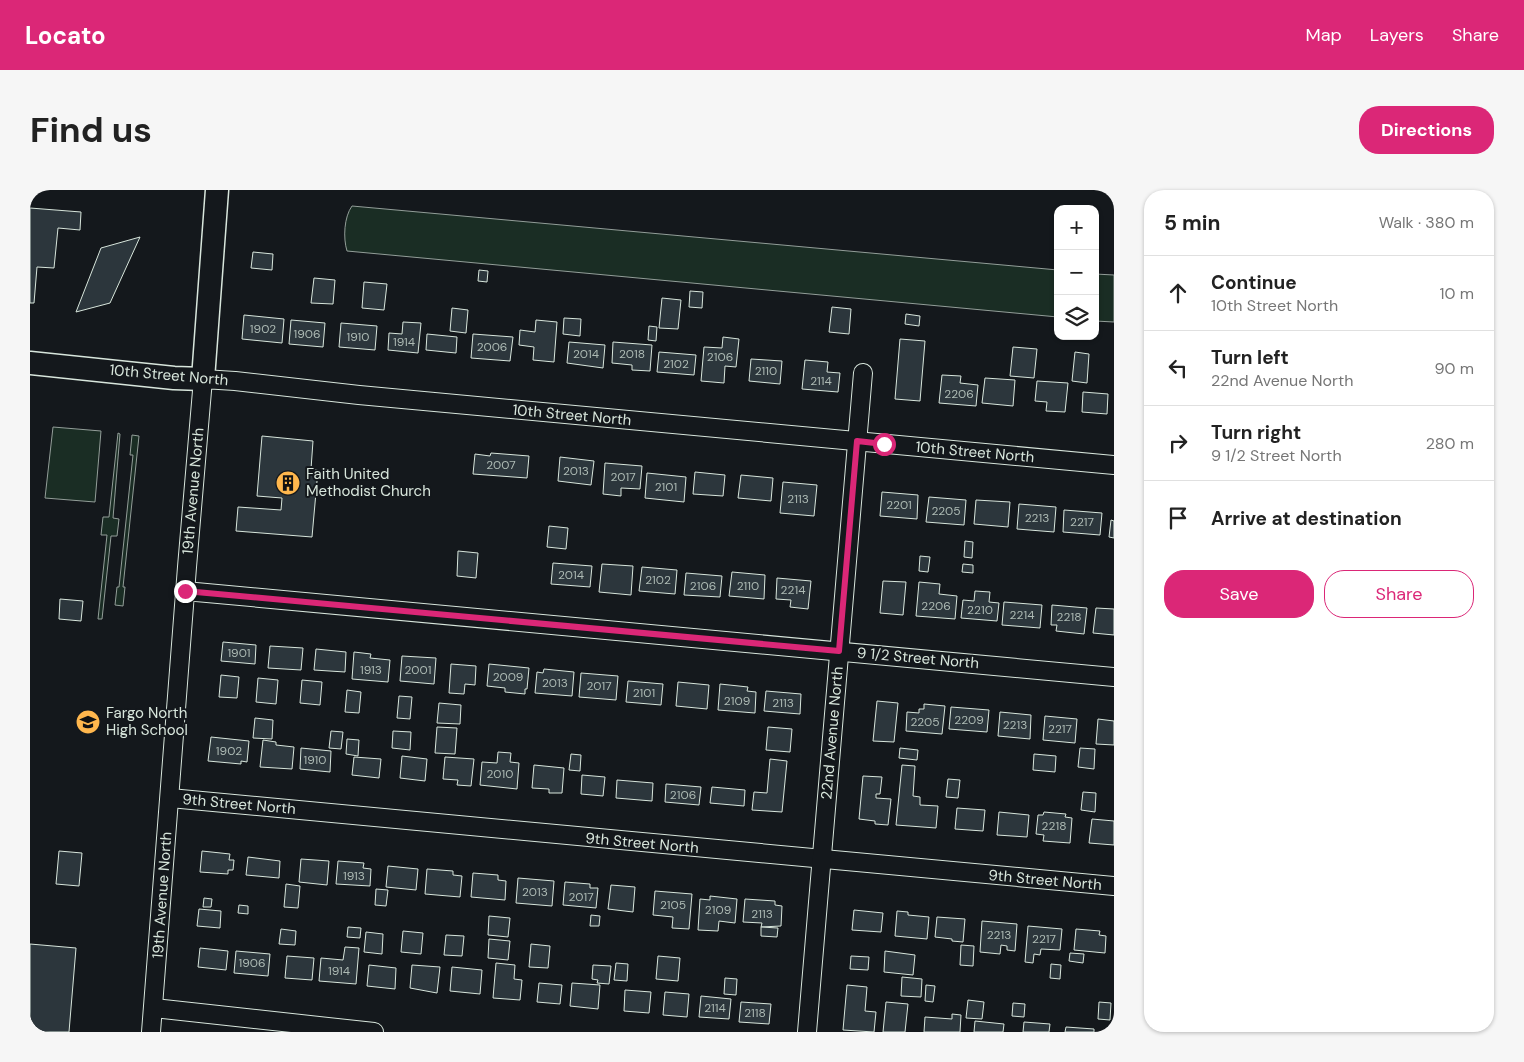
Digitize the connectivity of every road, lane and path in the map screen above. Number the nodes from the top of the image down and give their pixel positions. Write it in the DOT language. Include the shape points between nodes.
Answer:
graph roads {
  1 [pos="217,190"];
  2 [pos="30,362"];
  3 [pos="863,373"];
  4 [pos="203,379"];
  5 [pos="857,441"];
  6 [pos="1114,465"];
  7 [pos="185,591"];
  8 [pos="839,651"];
  9 [pos="1114,676"];
  10 [pos="170,798"];
  11 [pos="822,860"];
  12 [pos="1114,886"];
  13 [pos="154,1008"];
  14 [pos="152,1032"];
  15 [pos="374,1032"];
  16 [pos="807,1032"];
  1 -- 4 [label="main road, 19th Avenue North"];
  2 -- 4 [label="main road, 10th Street North"];
  3 -- 5 [label="street, 22nd Avenue North"];
  4 -- 5 [label="street, 10th Street North"];
  4 -- 7 [label="street, 19th Avenue North"];
  5 -- 6 [label="street, 10th Street North"];
  5 -- 8 [label="street, 22nd Avenue North"];
  7 -- 8 [label="street, 9 1/2 Street North"];
  7 -- 10 [label="street, 19th Avenue North"];
  8 -- 9 [label="street, 9 1/2 Street North"];
  8 -- 11 [label="street, 22nd Avenue North"];
  10 -- 11 [label="street, 9th Street North"];
  10 -- 13 [label="street, 19th Avenue North"];
  11 -- 12 [label="street, 9th Street North"];
  11 -- 16 [label="street, 22nd Avenue North"];
  13 -- 14 [label="street, 19th Avenue North"];
  13 -- 15 [label="street"];
}
